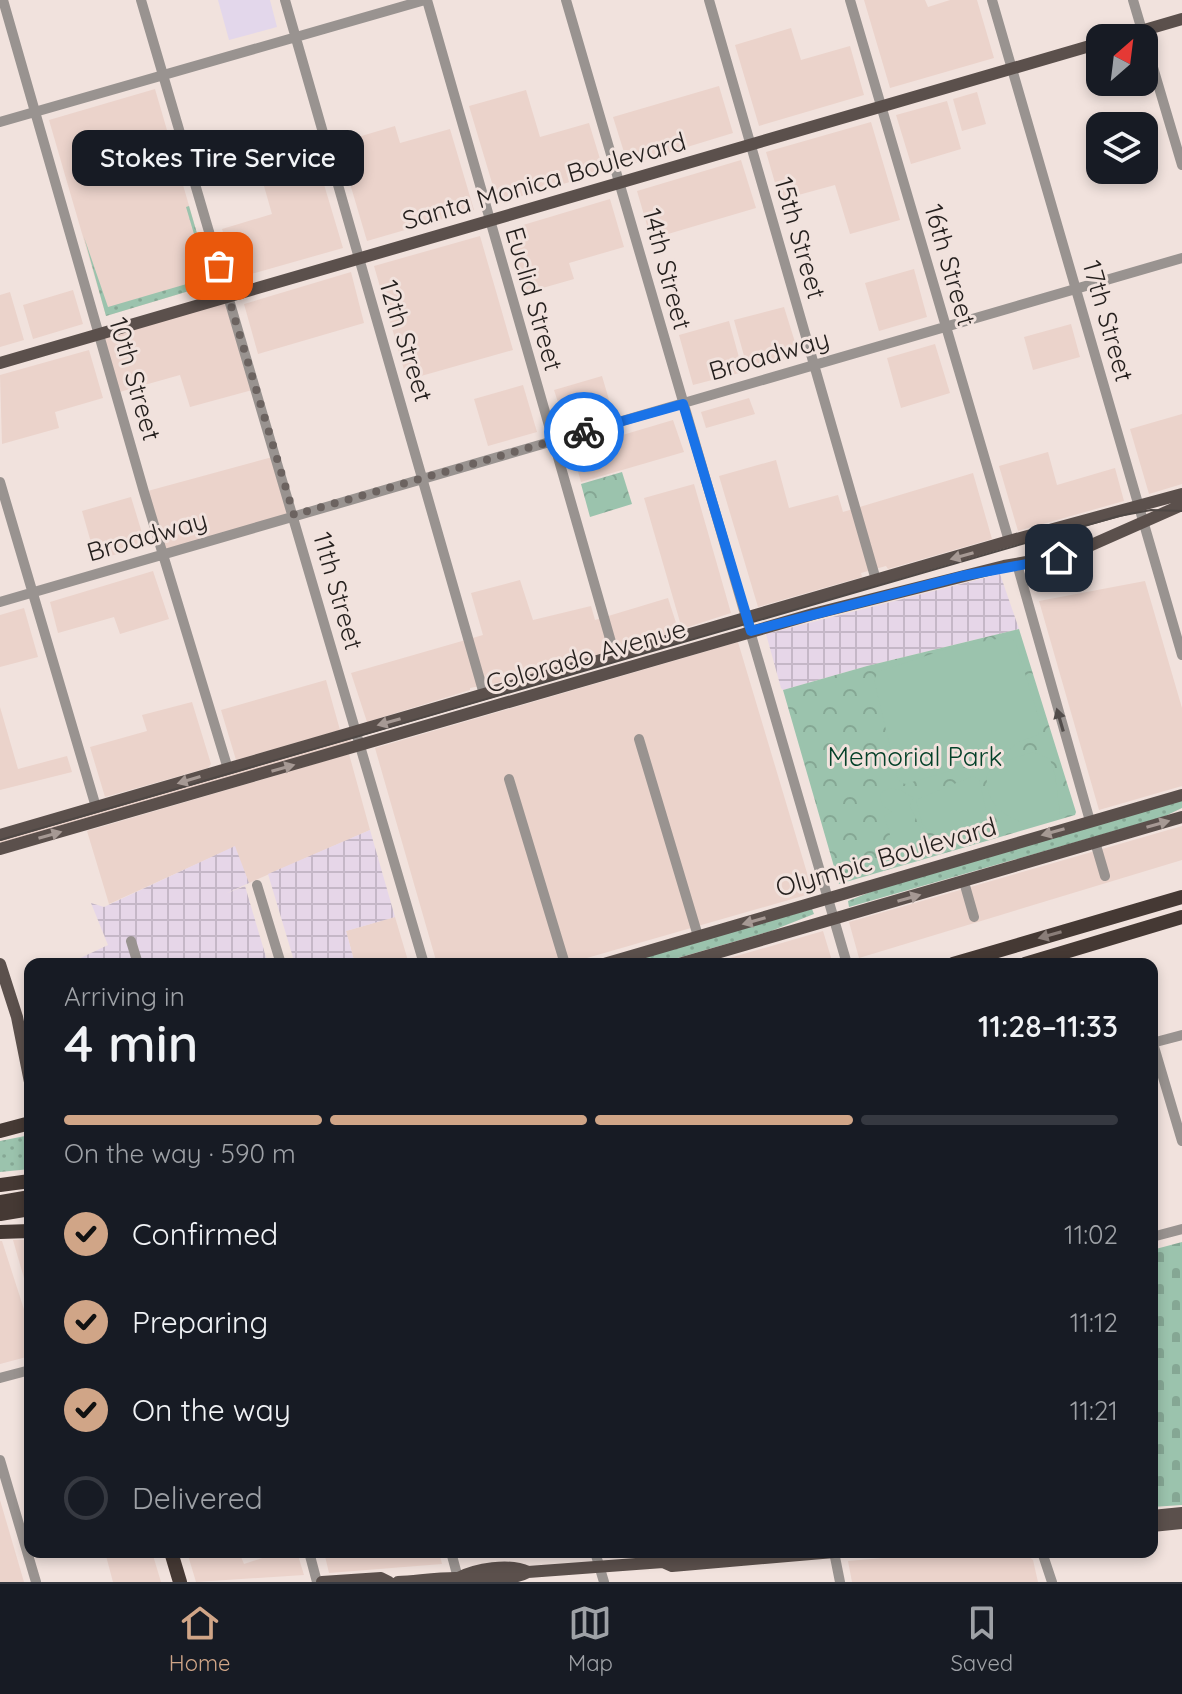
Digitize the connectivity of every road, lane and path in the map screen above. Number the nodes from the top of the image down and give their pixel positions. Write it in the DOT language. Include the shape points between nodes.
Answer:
graph roads {
  1 [pos="3,0"];
  2 [pos="141,0"];
  3 [pos="285,0"];
  4 [pos="426,0"];
  5 [pos="566,0"];
  6 [pos="709,0"];
  7 [pos="850,0"];
  8 [pos="992,0"];
  9 [pos="1133,0"];
  10 [pos="1182,19"];
  11 [pos="1140,24"];
  12 [pos="1158,26"];
  13 [pos="296,37"];
  14 [pos="1086,47"];
  15 [pos="1011,68"];
  16 [pos="163,75"];
  17 [pos="1158,85"];
  18 [pos="881,106"];
  19 [pos="35,112"];
  20 [pos="0,122"];
  21 [pos="750,144"];
  22 [pos="1182,165"];
  23 [pos="620,182"];
  24 [pos="489,220"];
  25 [pos="1182,258"];
  26 [pos="359,259"];
  27 [pos="1076,288"];
  28 [pos="228,296"];
  29 [pos="945,327"];
  30 [pos="99,335"];
  31 [pos="0,363"];
  32 [pos="814,365"];
  33 [pos="683,404"];
  34 [pos="553,441"];
  35 [pos="423,479"];
  36 [pos="0,482"];
  37 [pos="1182,494"];
  38 [pos="1139,505"];
  39 [pos="1182,505"];
  40 [pos="294,515"];
  41 [pos="1144,523"];
  42 [pos="1009,541"];
  43 [pos="164,554"];
  44 [pos="1017,564"];
  45 [pos="876,580"];
  46 [pos="32,593"];
  47 [pos="0,602"];
  48 [pos="749,625"];
  49 [pos="1182,655"];
  50 [pos="615,656"];
  51 [pos="484,694"];
  52 [pos="356,731"];
  53 [pos="639,739"];
  54 [pos="360,745"];
  55 [pos="228,769"];
  56 [pos="509,779"];
  57 [pos="1182,795"];
  58 [pos="96,807"];
  59 [pos="1182,817"];
  60 [pos="1090,821"];
  61 [pos="0,835"];
  62 [pos="1095,842"];
  63 [pos="0,849"];
  64 [pos="1105,876"];
  65 [pos="964,882"];
  66 [pos="257,885"];
  67 [pos="1182,890"];
  68 [pos="1182,897"];
  69 [pos="829,899"];
  70 [pos="1125,914"];
  71 [pos="974,917"];
  72 [pos="1182,917"];
  73 [pos="834,920"];
  74 [pos="1182,925"];
  75 [pos="698,936"];
  76 [pos="1109,939"];
  77 [pos="131,941"];
  78 [pos="136,958"];
  79 [pos="279,958"];
  80 [pos="422,958"];
  81 [pos="563,958"];
  82 [pos="624,958"];
  83 [pos="711,958"];
  84 [pos="845,958"];
  85 [pos="974,958"];
  86 [pos="1045,958"];
  87 [pos="0,964"];
  88 [pos="17,1017"];
  89 [pos="24,1034"];
  90 [pos="1182,1035"];
  91 [pos="1158,1041"];
  92 [pos="24,1052"];
  93 [pos="1158,1062"];
  94 [pos="24,1125"];
  95 [pos="0,1131"];
  96 [pos="1182,1141"];
  97 [pos="24,1182"];
  98 [pos="0,1185"];
  99 [pos="24,1198"];
  100 [pos="0,1202"];
  101 [pos="24,1210"];
  102 [pos="0,1214"];
  103 [pos="1182,1229"];
  104 [pos="24,1231"];
  105 [pos="0,1232"];
  106 [pos="1158,1235"];
  107 [pos="24,1372"];
  108 [pos="0,1378"];
  109 [pos="0,1460"];
  110 [pos="1182,1513"];
  111 [pos="1158,1515"];
  112 [pos="1182,1523"];
  113 [pos="1158,1525"];
  114 [pos="24,1541"];
  115 [pos="29,1558"];
  116 [pos="173,1558"];
  117 [pos="311,1558"];
  118 [pos="453,1558"];
  119 [pos="597,1558"];
  120 [pos="668,1558"];
  121 [pos="721,1558"];
  122 [pos="835,1558"];
  123 [pos="1044,1558"];
  124 [pos="663,1562"];
  125 [pos="599,1565"];
  126 [pos="458,1578"];
  127 [pos="36,1582"];
  128 [pos="180,1582"];
  129 [pos="320,1582"];
  130 [pos="389,1582"];
  131 [pos="398,1582"];
  132 [pos="411,1582"];
  133 [pos="604,1582"];
  134 [pos="840,1582"];
  135 [pos="1052,1582"];
  1 -- 19 [label="street, 10th Street"];
  2 -- 16 [label="street, 11th Street"];
  3 -- 13 [label="street, 12th Street"];
  4 -- 13 [label="street"];
  4 -- 24 [label="street, Euclid Street"];
  5 -- 23 [label="street, 14th Street"];
  6 -- 21 [label="street, 15th Street"];
  7 -- 18 [label="street, 16th Street"];
  8 -- 15 [label="street, 17th Street"];
  9 -- 11 [label="street"];
  10 -- 12 [label="main road"];
  13 -- 16 [label="street"];
  13 -- 26 [label="street, 12th Street"];
  14 -- 15 [label="main road, Santa Monica Boulevard"];
  15 -- 18 [label="main road, Santa Monica Boulevard"];
  15 -- 27 [label="street, 17th Street"];
  16 -- 19 [label="street"];
  16 -- 28 [label="street, 11th Street"];
  17 -- 22 [label="street"];
  18 -- 21 [label="main road, Santa Monica Boulevard"];
  18 -- 29 [label="street, 16th Street"];
  19 -- 20 [label="street"];
  19 -- 30 [label="street, 10th Street"];
  21 -- 23 [label="main road, Santa Monica Boulevard"];
  21 -- 32 [label="street, 15th Street"];
  23 -- 24 [label="main road, Santa Monica Boulevard"];
  23 -- 33 [label="street, 14th Street"];
  24 -- 26 [label="main road, Santa Monica Boulevard"];
  24 -- 34 [label="street, Euclid Street"];
  25 -- 27 [label="street, Broadway"];
  26 -- 28 [label="main road, Santa Monica Boulevard"];
  26 -- 35 [label="street, 12th Street"];
  27 -- 29 [label="street, Broadway"];
  27 -- 38 [label="street, 17th Street"];
  28 -- 30 [label="main road, Santa Monica Boulevard"];
  28 -- 40 [label="street, 11th Street"];
  29 -- 32 [label="street, Broadway"];
  29 -- 42 [label="street, 16th Street"];
  30 -- 31 [label="main road, Santa Monica Boulevard"];
  30 -- 43 [label="street, 10th Street"];
  32 -- 33 [label="street, Broadway"];
  32 -- 45 [label="street, 15th Street"];
  33 -- 34 [label="street, Broadway"];
  33 -- 48 [label="street, 14th Street"];
  34 -- 35 [label="street, Broadway"];
  34 -- 50 [label="street, Euclid Street"];
  35 -- 40 [label="street, Broadway"];
  35 -- 51 [label="street, 12th Street"];
  36 -- 46 [label="street"];
  37 -- 38 [label="main road, Colorado Avenue"];
  38 -- 41 [label="street, 17th Street"];
  38 -- 42 [label="main road, Colorado Avenue"];
  39 -- 41 [label="main road, Colorado Avenue"];
  40 -- 43 [label="street, Broadway"];
  40 -- 52 [label="street, 11th Street"];
  41 -- 44 [label="main road, Colorado Avenue" via="1071,554"];
  41 -- 49 [label="street, 17th Street"];
  42 -- 45 [label="main road, Colorado Avenue, one-way"];
  43 -- 46 [label="street, Broadway"];
  43 -- 55 [label="street, 10th Street"];
  44 -- 48 [label="main road, Colorado Avenue"];
  60 -- 44 [label="street, one-way"];
  45 -- 48 [label="main road, Colorado Avenue"];
  46 -- 47 [label="street, Broadway"];
  46 -- 58 [label="street"];
  48 -- 50 [label="main road, Colorado Avenue"];
  48 -- 54 [label="main road, Colorado Avenue"];
  48 -- 69 [label="street, 14th Street"];
  50 -- 51 [label="main road, Colorado Avenue"];
  51 -- 52 [label="main road, Colorado Avenue, one-way"];
  52 -- 54 [label="street, 11th Street"];
  52 -- 55 [label="main road, Colorado Avenue"];
  53 -- 75 [label="street"];
  63 -- 54 [label="main road, Colorado Avenue, one-way"];
  54 -- 80 [label="street, 11th Street"];
  55 -- 58 [label="main road, Colorado Avenue, one-way"];
  56 -- 81 [label="street"];
  57 -- 60 [label="main road, Olympic Boulevard"];
  58 -- 61 [label="main road, Colorado Avenue"];
  62 -- 59 [label="main road, Olympic Boulevard, one-way"];
  60 -- 69 [label="main road, Olympic Boulevard, one-way"];
  62 -- 64 [label="street"];
  62 -- 65 [label="main road, Olympic Boulevard"];
  65 -- 71 [label="street"];
  73 -- 65 [label="main road, Olympic Boulevard, one-way"];
  66 -- 79 [label="street"];
  67 -- 70 [label="highway"];
  68 -- 70 [label="highway"];
  69 -- 73 [label="street, 14th Street"];
  69 -- 75 [label="main road, Olympic Boulevard, one-way"];
  70 -- 85 [label="highway, one-way"];
  72 -- 76 [label="highway"];
  73 -- 83 [label="main road, Olympic Boulevard"];
  73 -- 84 [label="street, 14th Street"];
  74 -- 76 [label="highway" via="1137,938"];
  75 -- 82 [label="main road, Olympic Boulevard"];
  76 -- 86 [label="highway"];
  77 -- 78 [label="street"];
  87 -- 88 [label="main road"];
  88 -- 89 [label="main road"];
  88 -- 92 [label="main road"];
  90 -- 91 [label="street"];
  93 -- 96 [label="street"];
  94 -- 95 [label="highway"];
  97 -- 98 [label="highway"];
  99 -- 100 [label="highway"];
  101 -- 102 [label="highway"];
  103 -- 106 [label="street"];
  104 -- 105 [label="highway"];
  107 -- 108 [label="street"];
  109 -- 114 [label="street"];
  110 -- 111 [label="main road"];
  112 -- 113 [label="main road"];
  115 -- 127 [label="street"];
  116 -- 128 [label="highway"];
  117 -- 129 [label="street"];
  118 -- 126 [label="street"];
  119 -- 125 [label="street"];
  120 -- 124 [label="main road"];
  121 -- 124 [label="main road" via="672,1566"];
  122 -- 134 [label="street"];
  123 -- 135 [label="street"];
  124 -- 125 [label="main road"];
  125 -- 126 [label="main road" via="470,1572"];
  125 -- 133 [label="street"];
  126 -- 132 [label="main road"];
  129 -- 130 [label="main road"];
  131 -- 132 [label="main road"];
}
